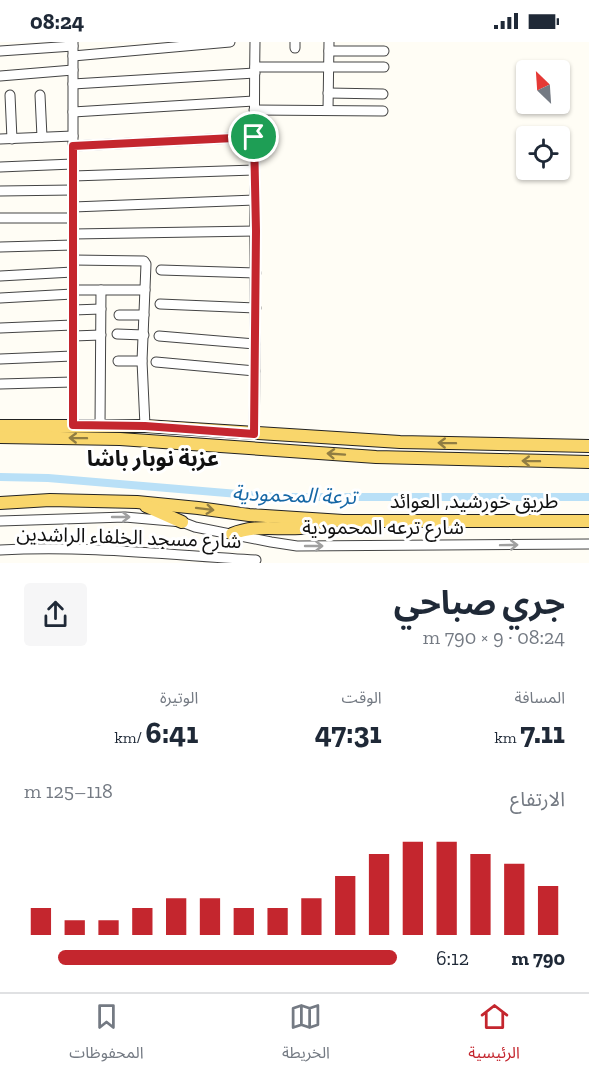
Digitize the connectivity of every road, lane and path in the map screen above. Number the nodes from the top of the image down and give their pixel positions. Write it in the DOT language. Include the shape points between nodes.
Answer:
graph roads {
  1 [pos="230,42"];
  2 [pos="255,42"];
  3 [pos="329,47"];
  4 [pos="73,48"];
  5 [pos="0,51"];
  6 [pos="384,51"];
  7 [pos="328,67"];
  8 [pos="384,67"];
  9 [pos="73,70"];
  10 [pos="255,70"];
  11 [pos="0,76"];
  12 [pos="73,84"];
  13 [pos="328,93"];
  14 [pos="383,94"];
  15 [pos="10,95"];
  16 [pos="40,95"];
  17 [pos="254,106"];
  18 [pos="328,110"];
  19 [pos="383,111"];
  20 [pos="73,112"];
  21 [pos="42,137"];
  22 [pos="254,137"];
  23 [pos="0,139"];
  24 [pos="12,139"];
  25 [pos="73,141"];
  26 [pos="73,164"];
  27 [pos="0,167"];
  28 [pos="254,170"];
  29 [pos="73,176"];
  30 [pos="73,190"];
  31 [pos="0,191"];
  32 [pos="255,200"];
  33 [pos="73,207"];
  34 [pos="0,218"];
  35 [pos="73,218"];
  36 [pos="256,231"];
  37 [pos="73,234"];
  38 [pos="73,245"];
  39 [pos="0,247"];
  40 [pos="73,261"];
  41 [pos="161,270"];
  42 [pos="73,272"];
  43 [pos="256,273"];
  44 [pos="0,276"];
  45 [pos="101,290"];
  46 [pos="145,290"];
  47 [pos="73,292"];
  48 [pos="0,298"];
  49 [pos="160,304"];
  50 [pos="256,308"];
  51 [pos="101,309"];
  52 [pos="73,310"];
  53 [pos="119,315"];
  54 [pos="144,315"];
  55 [pos="73,325"];
  56 [pos="0,328"];
  57 [pos="117,334"];
  58 [pos="144,334"];
  59 [pos="100,335"];
  60 [pos="73,336"];
  61 [pos="159,336"];
  62 [pos="255,344"];
  63 [pos="73,356"];
  64 [pos="0,359"];
  65 [pos="118,361"];
  66 [pos="142,361"];
  67 [pos="156,362"];
  68 [pos="255,371"];
  69 [pos="73,382"];
  70 [pos="0,384"];
  71 [pos="73,425"];
  72 [pos="100,425"];
  73 [pos="0,426"];
  74 [pos="145,426"];
  75 [pos="172,428"];
  76 [pos="254,434"];
  77 [pos="0,437"];
  78 [pos="120,439"];
  79 [pos="589,446"];
  80 [pos="589,462"];
  81 [pos="137,502"];
  82 [pos="0,503"];
  83 [pos="0,521"];
  84 [pos="328,521"];
  85 [pos="589,521"];
  86 [pos="182,522"];
  87 [pos="232,534"];
  88 [pos="259,540"];
  89 [pos="589,544"];
  90 [pos="0,550"];
  91 [pos="256,562"];
  1 -- 4 [label="street"];
  2 -- 10 [label="street"];
  3 -- 6 [label="street"];
  3 -- 7 [label="street"];
  4 -- 5 [label="street"];
  4 -- 9 [label="street"];
  7 -- 8 [label="street"];
  7 -- 10 [label="street"];
  7 -- 13 [label="street"];
  9 -- 11 [label="street"];
  9 -- 12 [label="street"];
  10 -- 12 [label="street"];
  10 -- 17 [label="street"];
  12 -- 20 [label="street"];
  13 -- 14 [label="street"];
  13 -- 18 [label="street"];
  15 -- 24 [label="street"];
  16 -- 21 [label="street"];
  17 -- 18 [label="street"];
  17 -- 20 [label="street"];
  17 -- 22 [label="street"];
  18 -- 19 [label="street"];
  20 -- 25 [label="street"];
  21 -- 24 [label="street"];
  21 -- 25 [label="street"];
  22 -- 25 [label="street"];
  22 -- 28 [label="street"];
  23 -- 24 [label="street"];
  25 -- 26 [label="street"];
  26 -- 27 [label="street"];
  26 -- 29 [label="street"];
  28 -- 29 [label="street"];
  28 -- 32 [label="street"];
  29 -- 30 [label="street"];
  30 -- 31 [label="street"];
  30 -- 33 [label="street"];
  32 -- 33 [label="street"];
  32 -- 36 [label="street"];
  33 -- 35 [label="street"];
  34 -- 35 [label="street"];
  35 -- 37 [label="street"];
  36 -- 37 [label="street"];
  36 -- 43 [label="street"];
  37 -- 38 [label="street"];
  38 -- 39 [label="street"];
  38 -- 40 [label="street"];
  40 -- 42 [label="street"];
  40 -- 46 [label="street" via="144,261"];
  41 -- 43 [label="street"];
  42 -- 44 [label="street"];
  42 -- 47 [label="street"];
  43 -- 50 [label="street"];
  45 -- 46 [label="street"];
  45 -- 47 [label="street"];
  45 -- 51 [label="street"];
  46 -- 54 [label="street"];
  47 -- 48 [label="street"];
  47 -- 52 [label="street"];
  49 -- 50 [label="street"];
  50 -- 62 [label="street"];
  51 -- 52 [label="street"];
  51 -- 59 [label="street"];
  52 -- 55 [label="street"];
  53 -- 54 [label="street"];
  54 -- 58 [label="street"];
  55 -- 56 [label="street"];
  55 -- 60 [label="street"];
  57 -- 58 [label="street"];
  58 -- 66 [label="street"];
  59 -- 60 [label="street"];
  59 -- 72 [label="street"];
  60 -- 63 [label="street"];
  61 -- 62 [label="street"];
  62 -- 68 [label="street"];
  63 -- 64 [label="street"];
  63 -- 69 [label="street"];
  65 -- 66 [label="street"];
  66 -- 74 [label="street"];
  67 -- 68 [label="street"];
  68 -- 76 [label="street"];
  69 -- 70 [label="street"];
  69 -- 71 [label="street"];
  71 -- 72 [label="main road"];
  71 -- 73 [label="main road"];
  72 -- 74 [label="main road"];
  74 -- 75 [label="main road"];
  75 -- 76 [label="main road"];
  75 -- 78 [label="main road"];
  79 -- 76 [label="main road, one-way"];
  78 -- 77 [label="main road, طريق خورشيد, العوائد, one-way"];
  80 -- 78 [label="main road, طريق خورشيد, العوائد, one-way" via="376,457"];
  81 -- 82 [label="main road, طريق خورشيد, العوائد"];
  81 -- 84 [label="main road, طريق خورشيد, العوائد, one-way"];
  81 -- 86 [label="main road"];
  83 -- 86 [label="street, شارع ترعه المحمودية, one-way" via="125,517"];
  84 -- 85 [label="main road, طريق خورشيد, العوائد"];
  84 -- 87 [label="main road" via="303,529 248,529"];
  86 -- 87 [label="street, شارع ترعه المحمودية"];
  87 -- 88 [label="street, شارع ترعه المحمودية"];
  88 -- 89 [label="street, شارع ترعه المحمودية, one-way" via="297,546"];
  88 -- 91 [label="street"];
  90 -- 91 [label="street, شارع مسجد الخلفاء الراشدين" via="140,553"];
}
